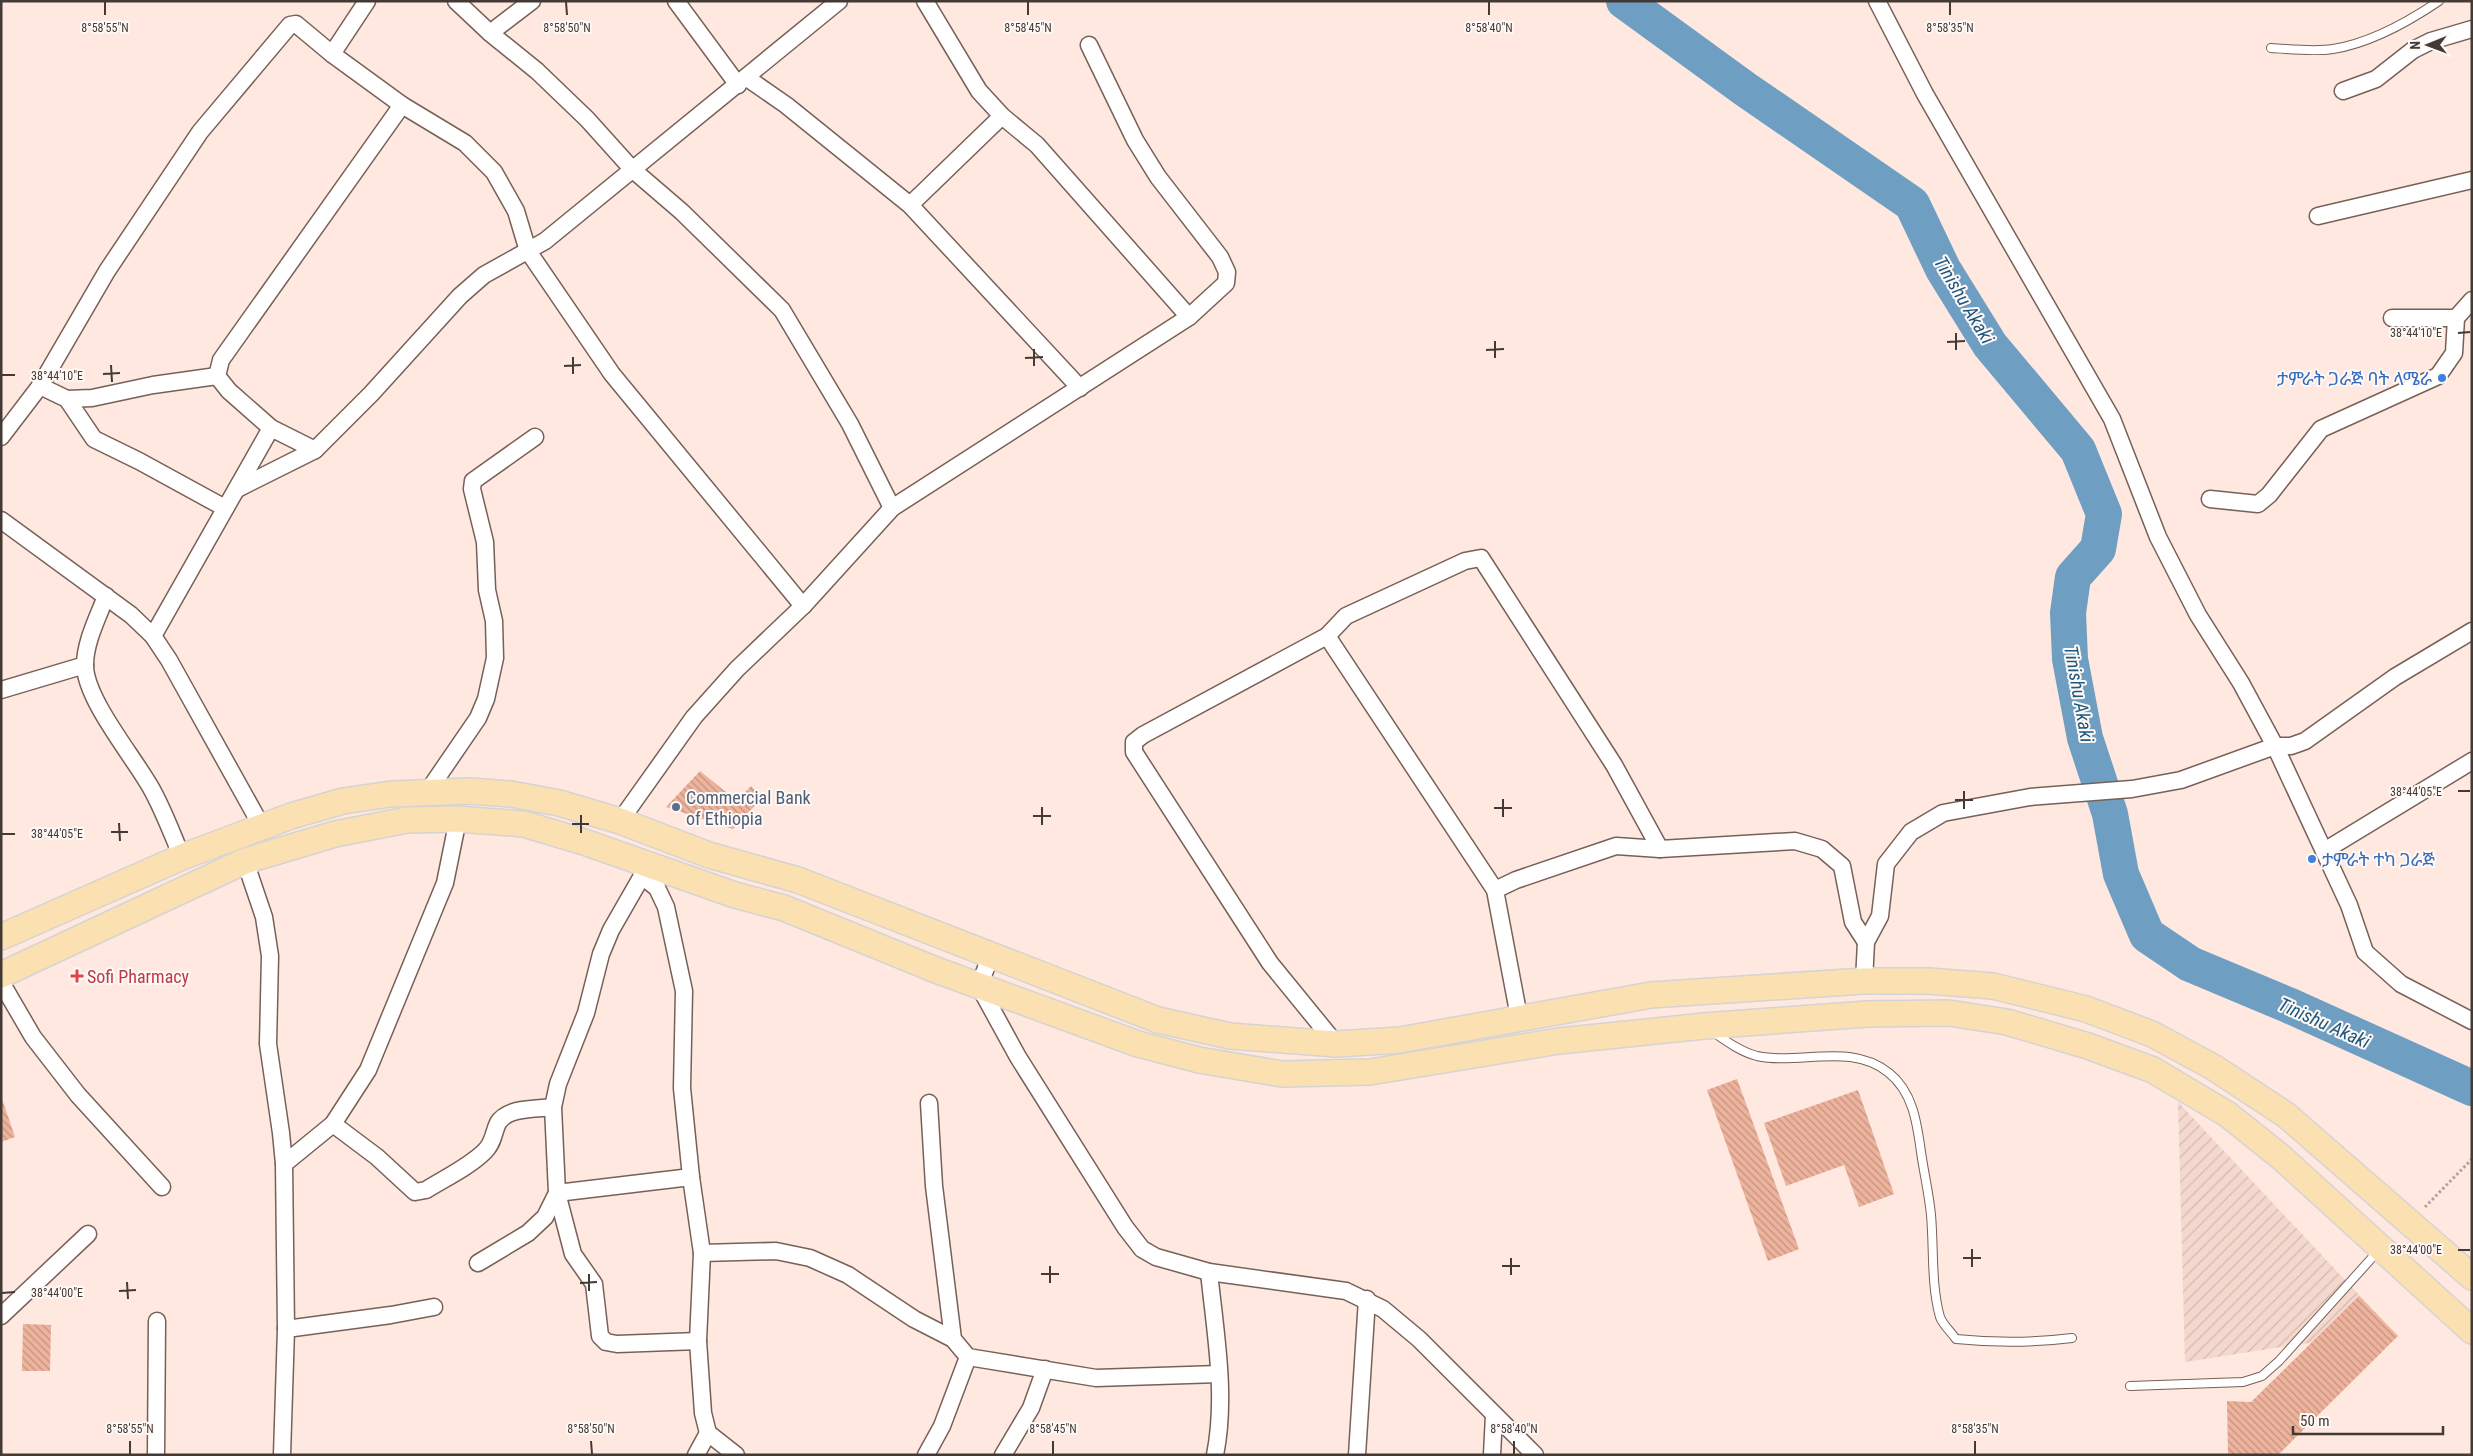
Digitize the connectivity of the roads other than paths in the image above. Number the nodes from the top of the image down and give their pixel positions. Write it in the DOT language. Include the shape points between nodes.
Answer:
graph roads {
  1 [pos="367,1"];
  2 [pos="456,1"];
  3 [pos="532,1"];
  4 [pos="676,1"];
  5 [pos="839,1"];
  6 [pos="925,1"];
  7 [pos="1877,1"];
  8 [pos="2439,1"];
  9 [pos="2472,29"];
  10 [pos="490,33"];
  11 [pos="1089,45"];
  12 [pos="2271,48"];
  13 [pos="332,54"];
  14 [pos="742,81"];
  15 [pos="2343,91"];
  16 [pos="402,105"];
  17 [pos="1002,116"];
  18 [pos="632,169"];
  19 [pos="2472,180"];
  20 [pos="910,206"];
  21 [pos="2318,216"];
  22 [pos="528,251"];
  23 [pos="2472,300"];
  24 [pos="1189,317"];
  25 [pos="2392,318"];
  26 [pos="2456,318"];
  27 [pos="217,376"];
  28 [pos="40,386"];
  29 [pos="1080,388"];
  30 [pos="67,400"];
  31 [pos="271,428"];
  32 [pos="1,437"];
  33 [pos="535,437"];
  34 [pos="315,450"];
  35 [pos="237,489"];
  36 [pos="2210,499"];
  37 [pos="225,508"];
  38 [pos="892,508"];
  39 [pos="1,520"];
  40 [pos="106,596"];
  41 [pos="803,606"];
  42 [pos="2472,631"];
  43 [pos="153,636"];
  44 [pos="1327,636"];
  45 [pos="85,665"];
  46 [pos="1,690"];
  47 [pos="2275,746"];
  48 [pos="2472,761"];
  49 [pos="428,791"];
  50 [pos="458,819"];
  51 [pos="620,821"];
  52 [pos="262,827"];
  53 [pos="1660,849"];
  54 [pos="2324,851"];
  55 [pos="182,857"];
  56 [pos="245,861"];
  57 [pos="643,870"];
  58 [pos="1495,890"];
  59 [pos="1,937"];
  60 [pos="1866,942"];
  61 [pos="991,955"];
  62 [pos="1,975"];
  63 [pos="1864,981"];
  64 [pos="1,982"];
  65 [pos="979,986"];
  66 [pos="1519,1017"];
  67 [pos="2472,1020"];
  68 [pos="1704,1026"];
  69 [pos="1336,1044"];
  70 [pos="929,1102"];
  71 [pos="553,1108"];
  72 [pos="333,1124"];
  73 [pos="284,1164"];
  74 [pos="691,1177"];
  75 [pos="162,1187"];
  76 [pos="557,1193"];
  77 [pos="88,1234"];
  78 [pos="2381,1249"];
  79 [pos="702,1253"];
  80 [pos="478,1263"];
  81 [pos="1209,1272"];
  82 [pos="2472,1278"];
  83 [pos="1367,1299"];
  84 [pos="434,1307"];
  85 [pos="1,1316"];
  86 [pos="157,1321"];
  87 [pos="286,1329"];
  88 [pos="2472,1331"];
  89 [pos="2072,1338"];
  90 [pos="953,1339"];
  91 [pos="698,1341"];
  92 [pos="968,1357"];
  93 [pos="1045,1369"];
  94 [pos="1219,1374"];
  95 [pos="2130,1386"];
  96 [pos="1494,1415"];
  97 [pos="708,1433"];
  98 [pos="156,1455"];
  99 [pos="282,1455"];
  100 [pos="696,1455"];
  101 [pos="736,1455"];
  102 [pos="926,1455"];
  103 [pos="1004,1455"];
  104 [pos="1215,1455"];
  105 [pos="1357,1455"];
  106 [pos="1492,1455"];
  107 [pos="1535,1455"];
  1 -- 13 [label="street"];
  2 -- 10 [label="street"];
  3 -- 10 [label="street"];
  4 -- 14 [label="street"];
  5 -- 14 [label="street"];
  6 -- 17 [label="street" via="979,91"];
  7 -- 47 [label="street" via="1925,94 2112,419 2158,537 2198,614"];
  8 -- 12 [label="lane" via="2390,30 2362,41 2332,49"];
  9 -- 15 [label="street" via="2431,41 2376,79"];
  10 -- 18 [label="street" via="537,71"];
  11 -- 24 [label="street" via="1158,177 1220,258 1227,272 1226,283"];
  13 -- 16 [label="street"];
  13 -- 28 [label="street" via="296,24 290,26 200,132 107,271"];
  14 -- 18 [label="street"];
  14 -- 20 [label="street" via="786,105"];
  16 -- 22 [label="street" via="465,143 494,172 516,211"];
  16 -- 27 [label="street" via="221,360"];
  17 -- 20 [label="street"];
  17 -- 24 [label="street" via="1037,146"];
  18 -- 22 [label="street" via="546,240"];
  18 -- 38 [label="street" via="682,212 782,310 850,424"];
  19 -- 21 [label="street"];
  20 -- 29 [label="street"];
  22 -- 34 [label="street" via="484,275 460,296 372,394"];
  22 -- 41 [label="street" via="612,374"];
  23 -- 26 [label="street"];
  24 -- 29 [label="street"];
  25 -- 26 [label="street"];
  26 -- 36 [label="street" via="2454,352 2438,376 2321,430 2270,495 2258,504"];
  27 -- 30 [label="street"];
  27 -- 31 [label="street"];
  28 -- 30 [label="street"];
  28 -- 32 [label="street"];
  29 -- 38 [label="street"];
  30 -- 37 [label="street" via="94,439"];
  31 -- 34 [label="street"];
  31 -- 35 [label="street"];
  33 -- 49 [label="street" via="473,481 472,489 485,542 495,658 486,699 478,718"];
  34 -- 35 [label="street"];
  35 -- 37 [label="street"];
  37 -- 43 [label="street"];
  38 -- 41 [label="street"];
  39 -- 40 [label="street"];
  40 -- 43 [label="street"];
  40 -- 45 [label="street"];
  41 -- 51 [label="street" via="737,669 694,717"];
  42 -- 47 [label="street" via="2396,677 2305,741 2291,746"];
  43 -- 52 [label="street"];
  44 -- 53 [label="street" via="1346,616 1465,561 1481,558 1614,765"];
  44 -- 58 [label="street"];
  44 -- 69 [label="street" via="1143,735 1134,742 1134,752 1270,962"];
  45 -- 46 [label="street"];
  45 -- 55 [label="street" via="95,700 152,789"];
  47 -- 54 [label="street"];
  47 -- 60 [label="street" via="2181,780 2132,789 2030,797 1943,813 1911,832 1886,864 1880,916"];
  48 -- 54 [label="street"];
  49 -- 51 [label="main road" via="511,794 559,803"];
  49 -- 52 [label="main road" via="343,801"];
  50 -- 56 [label="main road" via="407,820 335,834"];
  50 -- 57 [label="main road" via="524,824"];
  50 -- 72 [label="street" via="445,882 408,977 368,1070"];
  51 -- 61 [label="main road" via="709,855 798,880"];
  52 -- 55 [label="main road"];
  53 -- 58 [label="street" via="1616,846"];
  53 -- 60 [label="street" via="1795,841 1822,849 1842,866 1854,922"];
  54 -- 67 [label="street" via="2349,905 2365,952 2401,984"];
  55 -- 59 [label="main road"];
  56 -- 62 [label="main road"];
  56 -- 73 [label="street" via="264,917 270,956 268,1044"];
  57 -- 65 [label="main road" via="784,908"];
  57 -- 71 [label="street" via="601,954 586,1013 558,1084"];
  57 -- 74 [label="street" via="666,907 684,991 682,1088"];
  58 -- 66 [label="street"];
  60 -- 63 [label="street"];
  61 -- 65 [label="street"];
  61 -- 69 [label="main road" via="1158,1020 1230,1036"];
  63 -- 66 [label="main road" via="1651,995"];
  63 -- 82 [label="main road" via="1993,986 2086,1009 2152,1034 2213,1067 2286,1115"];
  64 -- 75 [label="street" via="33,1037 78,1095"];
  65 -- 68 [label="main road" via="1138,1044 1199,1060 1282,1074 1370,1072 1559,1041"];
  65 -- 81 [label="street" via="1018,1057 1124,1227 1142,1249 1156,1257"];
  66 -- 69 [label="main road" via="1400,1040"];
  68 -- 78 [label="main road" via="1867,1014 1949,1013 2007,1022 2088,1046 2153,1070 2228,1114 2282,1158"];
  68 -- 89 [label="lane" via="1754,1056 1779,1059 1840,1055 1864,1060 1889,1072 1905,1090 1916,1119 1931,1214 1935,1288 1941,1319 1956,1338 1995,1343 2037,1343"];
  70 -- 90 [label="street" via="934,1186"];
  71 -- 72 [label="street" via="516,1112 505,1117 499,1122 485,1151 426,1190 415,1192 377,1157"];
  71 -- 76 [label="street"];
  72 -- 73 [label="street"];
  73 -- 87 [label="street"];
  74 -- 76 [label="street"];
  74 -- 79 [label="street"];
  76 -- 80 [label="street" via="544,1217 528,1233"];
  76 -- 91 [label="street" via="573,1254 594,1284 600,1336 606,1342 616,1344"];
  77 -- 85 [label="street"];
  78 -- 88 [label="main road"];
  78 -- 95 [label="lane" via="2262,1376 2243,1382"];
  79 -- 90 [label="street" via="776,1251 810,1258 848,1275 914,1319"];
  79 -- 91 [label="street"];
  81 -- 83 [label="street" via="1346,1291"];
  81 -- 94 [label="street"];
  83 -- 96 [label="street" via="1419,1339"];
  83 -- 105 [label="street"];
  84 -- 87 [label="street"];
  86 -- 98 [label="street"];
  87 -- 99 [label="street"];
  90 -- 92 [label="street"];
  91 -- 97 [label="street" via="703,1413"];
  92 -- 93 [label="street"];
  92 -- 102 [label="street" via="942,1426"];
  93 -- 94 [label="street" via="1096,1378"];
  93 -- 103 [label="street" via="1031,1408"];
  94 -- 104 [label="street"];
  96 -- 106 [label="street"];
  96 -- 107 [label="street"];
  97 -- 100 [label="street"];
  97 -- 101 [label="street"];
}
